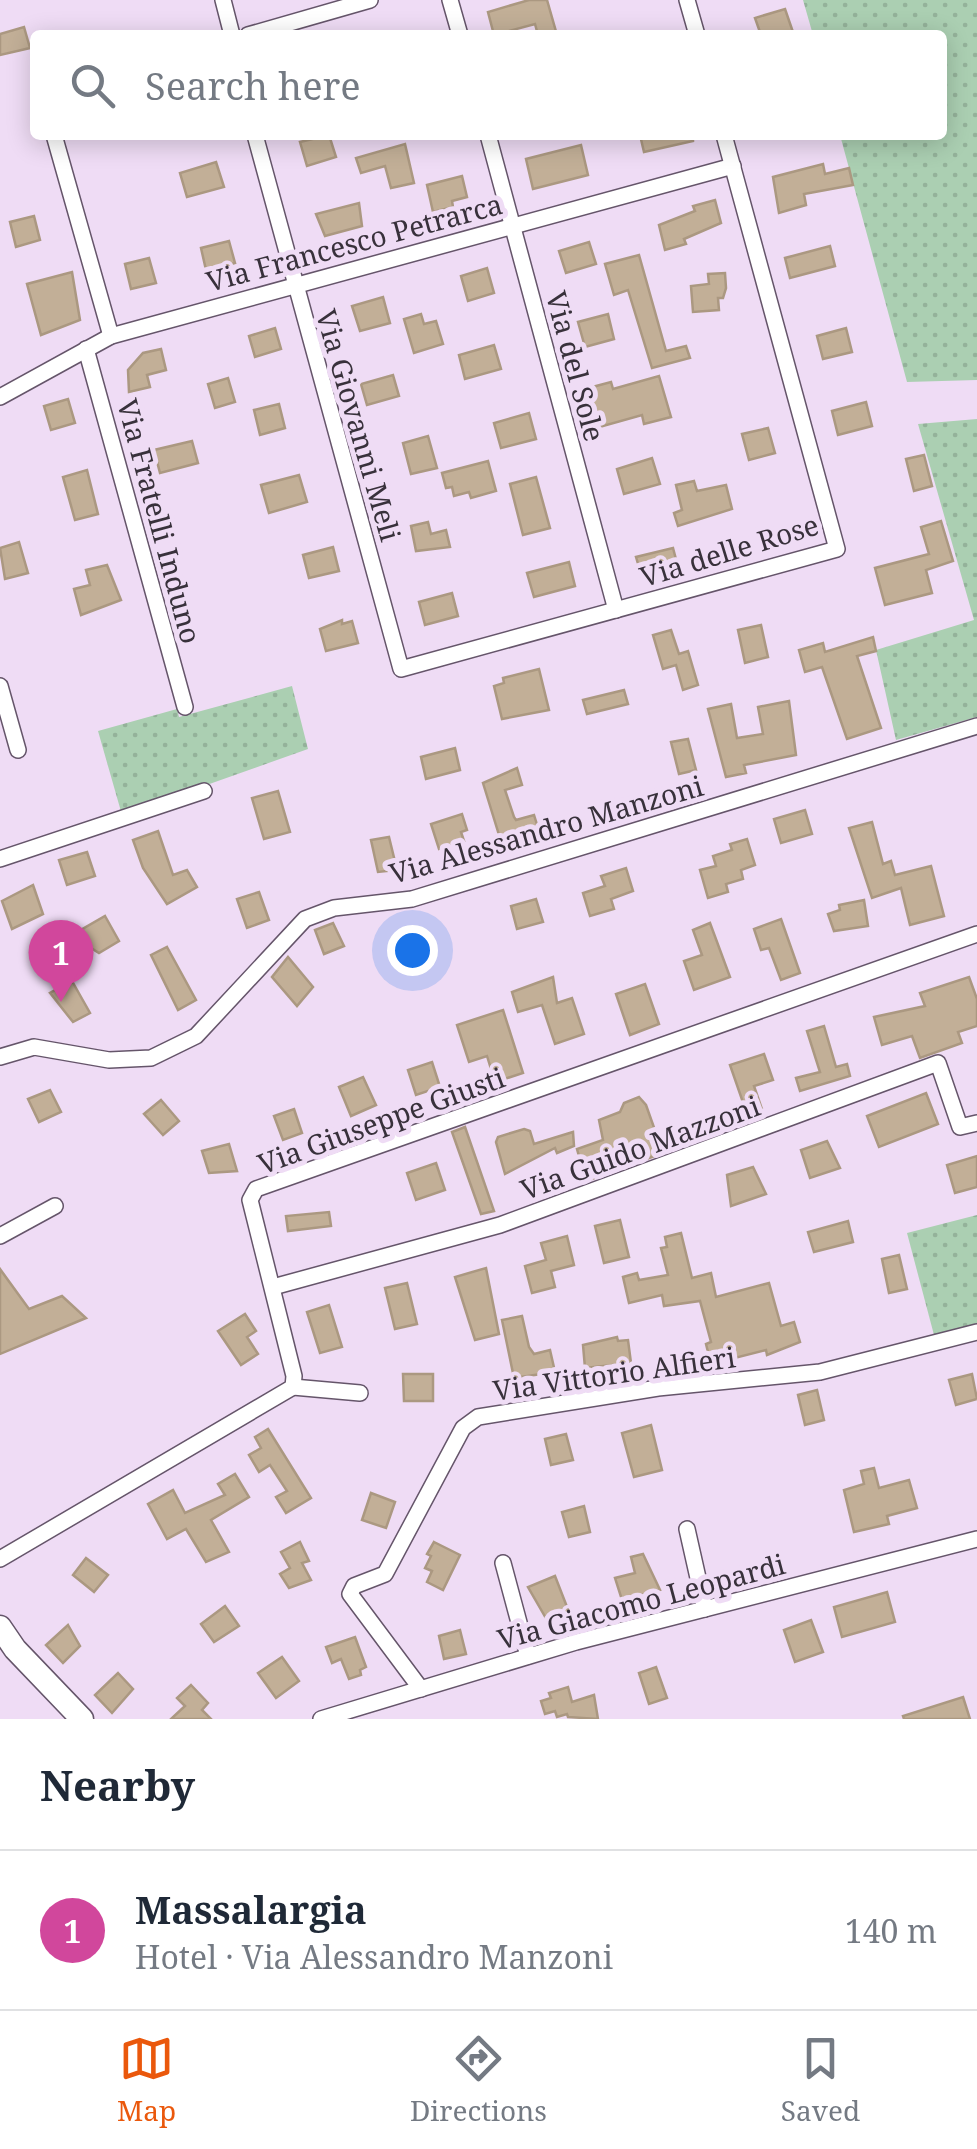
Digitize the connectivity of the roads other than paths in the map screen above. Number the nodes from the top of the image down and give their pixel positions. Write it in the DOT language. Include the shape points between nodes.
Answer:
graph roads {
  1 [pos="223,0"];
  2 [pos="370,0"];
  3 [pos="450,0"];
  4 [pos="687,0"];
  5 [pos="231,30"];
  6 [pos="265,30"];
  7 [pos="459,30"];
  8 [pos="695,30"];
  9 [pos="55,140"];
  10 [pos="256,140"];
  11 [pos="489,140"];
  12 [pos="725,140"];
  13 [pos="733,166"];
  14 [pos="513,225"];
  15 [pos="294,284"];
  16 [pos="111,336"];
  17 [pos="86,350"];
  18 [pos="0,396"];
  19 [pos="616,610"];
  20 [pos="401,669"];
  21 [pos="0,686"];
  22 [pos="185,707"];
  23 [pos="977,726"];
  24 [pos="18,750"];
  25 [pos="204,791"];
  26 [pos="0,860"];
  27 [pos="977,934"];
  28 [pos="0,1057"];
  29 [pos="977,1123"];
  30 [pos="55,1206"];
  31 [pos="0,1236"];
  32 [pos="272,1287"];
  33 [pos="977,1332"];
  34 [pos="292,1386"];
  35 [pos="360,1393"];
  36 [pos="687,1530"];
  37 [pos="977,1539"];
  38 [pos="0,1559"];
  39 [pos="503,1564"];
  40 [pos="705,1609"];
  41 [pos="0,1627"];
  42 [pos="528,1656"];
  43 [pos="421,1690"];
  44 [pos="82,1719"];
  45 [pos="320,1719"];
  1 -- 5 [label="street"];
  2 -- 6 [label="street"];
  3 -- 7 [label="street"];
  4 -- 8 [label="street"];
  9 -- 16 [label="street"];
  10 -- 15 [label="street, Via Giovanni Meli"];
  11 -- 14 [label="street, Via del Sole"];
  12 -- 13 [label="street, Via delle Rose"];
  13 -- 14 [label="street, Via Francesco Petrarca"];
  13 -- 19 [label="street, Via delle Rose" via="838,549"];
  14 -- 15 [label="street, Via Francesco Petrarca"];
  14 -- 19 [label="street, Via del Sole"];
  15 -- 16 [label="street, Via Francesco Petrarca"];
  15 -- 20 [label="street, Via Giovanni Meli"];
  16 -- 17 [label="street, Via Francesco Petrarca"];
  17 -- 18 [label="street, Via Francesco Petrarca"];
  17 -- 22 [label="street, Via Fratelli Induno"];
  19 -- 20 [label="street, Via delle Rose"];
  21 -- 24 [label="street"];
  23 -- 28 [label="street, Via Alessandro Manzoni" via="412,899 334,908 304,920 196,1036 151,1058 109,1060 34,1047"];
  25 -- 26 [label="street"];
  27 -- 32 [label="street, Via Giuseppe Giusti" via="256,1189 250,1200"];
  29 -- 32 [label="street, Via Guido Mazzoni" via="960,1128 938,1064 500,1225"];
  30 -- 31 [label="street"];
  32 -- 34 [label="street, Via Giuseppe Giusti"];
  33 -- 43 [label="street, Via Vittorio Alfieri" via="820,1372 658,1388 478,1417 463,1428 384,1574 350,1594"];
  34 -- 35 [label="street"];
  34 -- 38 [label="street"];
  36 -- 40 [label="street"];
  37 -- 40 [label="street, Via Giacomo Leopardi"];
  39 -- 42 [label="street"];
  40 -- 42 [label="street, Via Giacomo Leopardi"];
  41 -- 44 [label="main road"];
  42 -- 43 [label="street, Via Giacomo Leopardi"];
  43 -- 45 [label="street, Via Giacomo Leopardi"];
}
